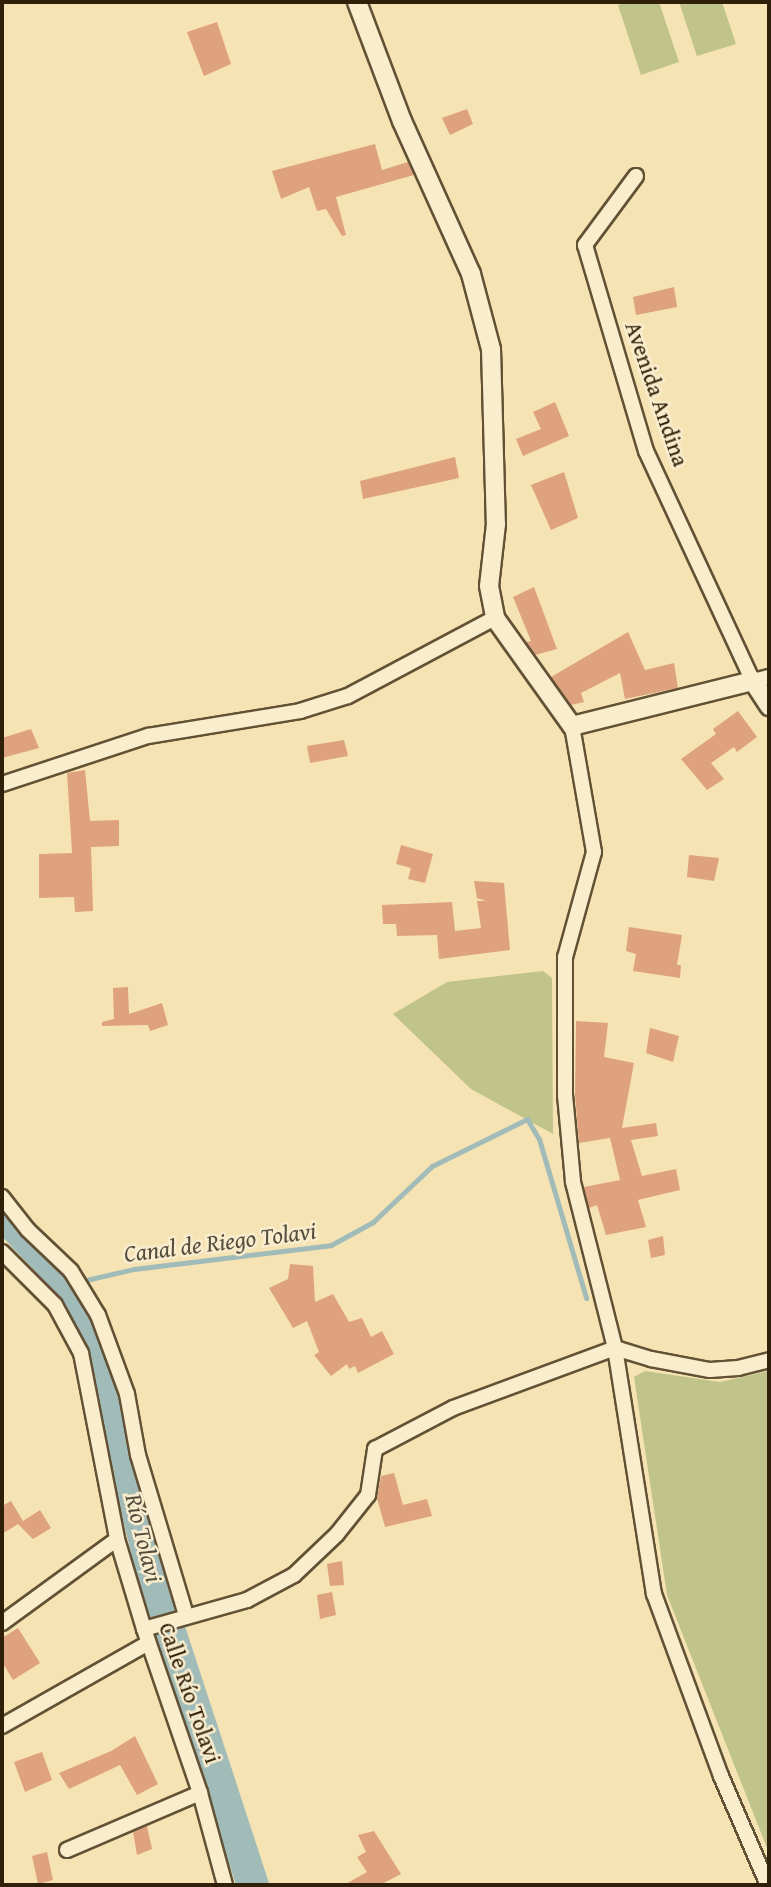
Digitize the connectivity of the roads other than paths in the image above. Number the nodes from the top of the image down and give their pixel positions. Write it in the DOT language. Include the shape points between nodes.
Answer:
graph roads {
  1 [pos="357,2"];
  2 [pos="636,176"];
  3 [pos="495,618"];
  4 [pos="761,679"];
  5 [pos="769,706"];
  6 [pos="572,726"];
  7 [pos="2,783"];
  8 [pos="2,1197"];
  9 [pos="3,1258"];
  10 [pos="615,1348"];
  11 [pos="769,1360"];
  12 [pos="117,1539"];
  13 [pos="185,1615"];
  14 [pos="2,1623"];
  15 [pos="146,1634"];
  16 [pos="2,1726"];
  17 [pos="200,1793"];
  18 [pos="67,1850"];
  19 [pos="225,1885"];
  20 [pos="768,1885"];
  1 -- 3 [label="street" via="402,121 471,274 491,349 496,524 489,586"];
  2 -- 4 [label="street, Avenida Andina" via="585,245 646,451"];
  3 -- 6 [label="street"];
  3 -- 7 [label="street" via="348,696 300,711 148,736"];
  4 -- 5 [label="street, Avenida Andina"];
  4 -- 6 [label="street"];
  6 -- 10 [label="street" via="594,852 565,957 565,1095 573,1182"];
  8 -- 13 [label="street, Calle Río Tolavi" via="71,1271 99,1315 127,1394 138,1455"];
  9 -- 12 [label="street, Calle Río Tolavi" via="55,1304 81,1353"];
  10 -- 11 [label="street" via="710,1370"];
  10 -- 13 [label="street" via="453,1408 375,1449 368,1494 337,1534 294,1575 247,1600"];
  10 -- 20 [label="street" via="654,1594 721,1776"];
  12 -- 14 [label="street"];
  12 -- 15 [label="street, Calle Río Tolavi"];
  13 -- 15 [label="street"];
  15 -- 16 [label="street"];
  15 -- 17 [label="street, Calle Río Tolavi"];
  17 -- 18 [label="street"];
  17 -- 19 [label="street, Calle Río Tolavi"];
}
